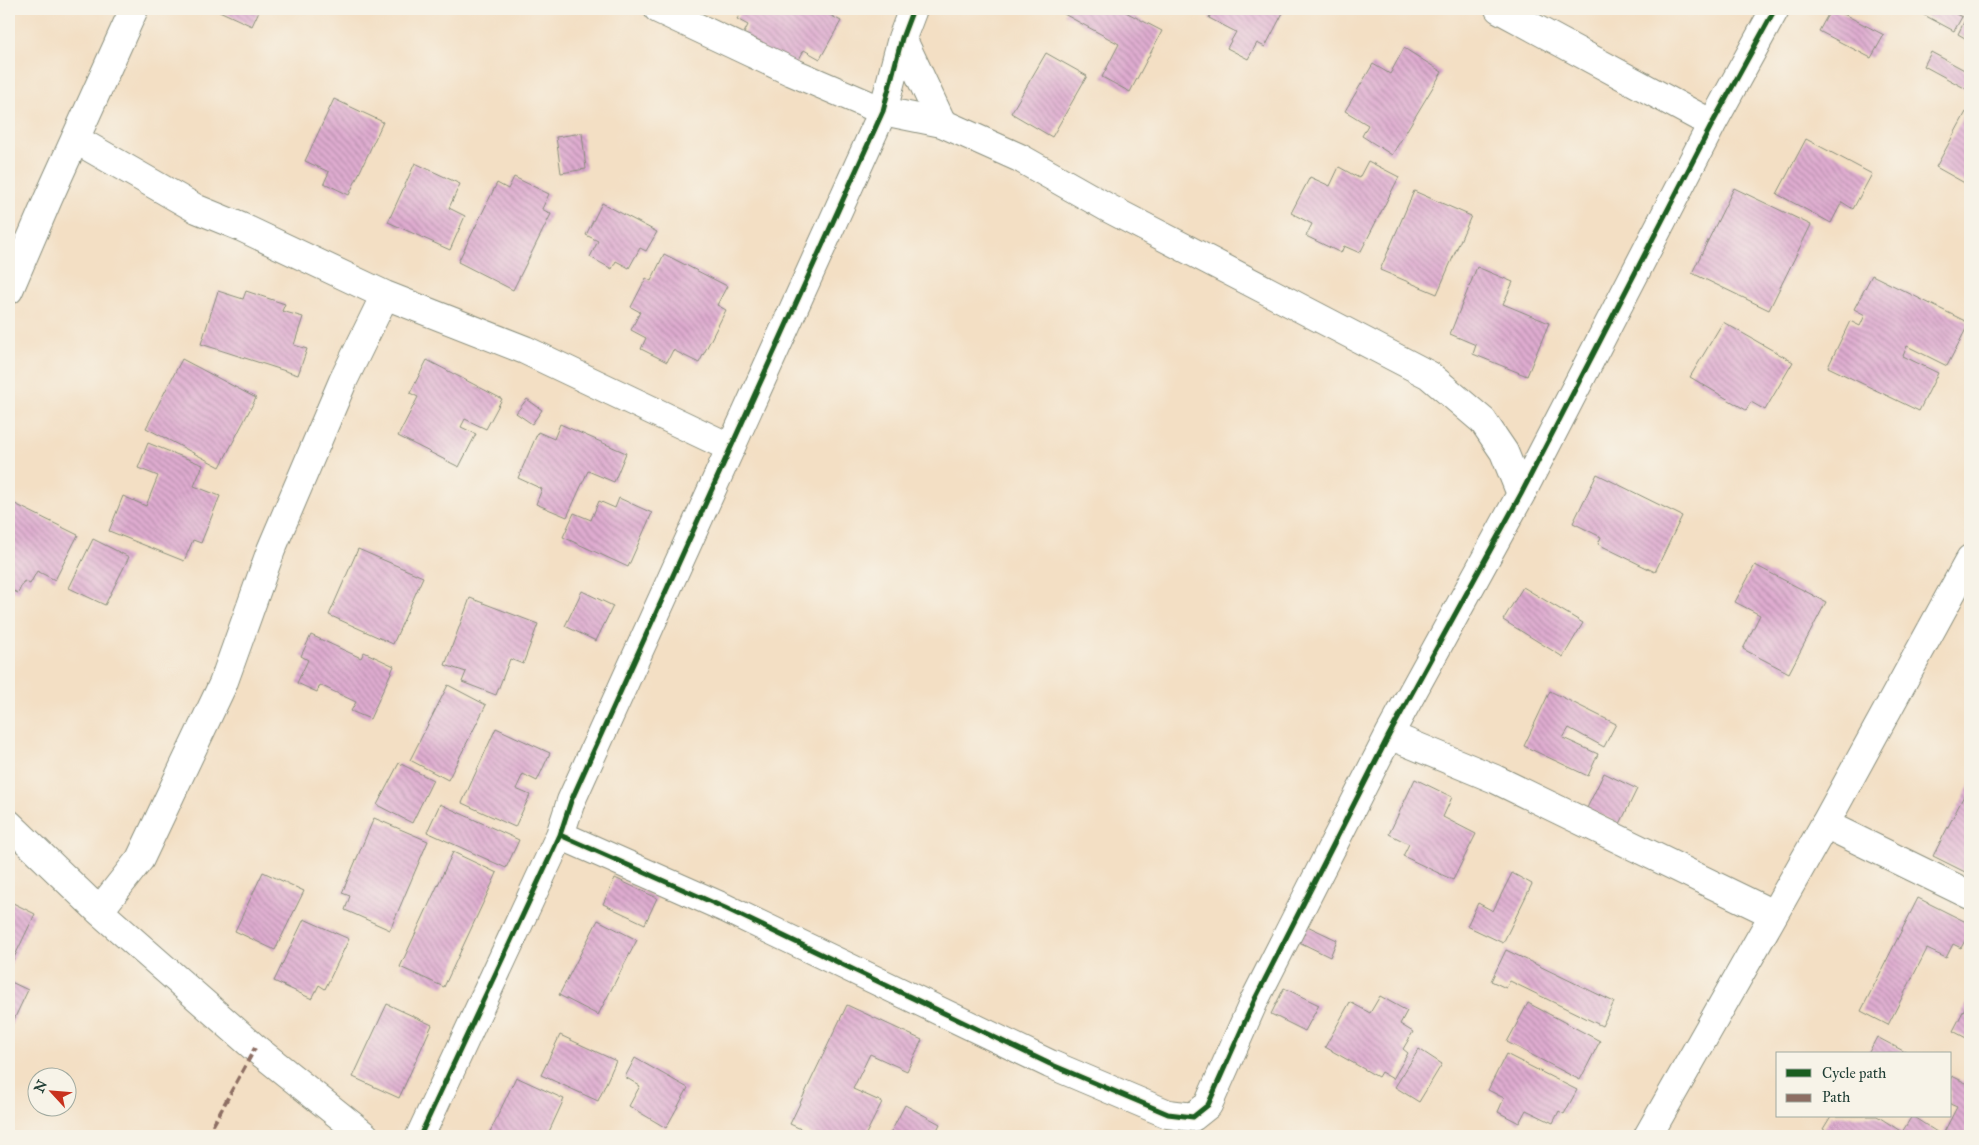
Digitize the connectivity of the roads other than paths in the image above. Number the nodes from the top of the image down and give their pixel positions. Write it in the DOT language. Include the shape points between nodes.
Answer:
graph roads {
  1 [pos="134,9"];
  2 [pos="658,9"];
  3 [pos="914,9"];
  4 [pos="1499,9"];
  5 [pos="1775,9"];
  6 [pos="902,38"];
  7 [pos="883,111"];
  8 [pos="942,123"];
  9 [pos="1712,124"];
  10 [pos="75,139"];
  11 [pos="9,290"];
  12 [pos="385,295"];
  13 [pos="731,448"];
  14 [pos="1521,494"];
  15 [pos="1970,559"];
  16 [pos="1389,735"];
  17 [pos="9,824"];
  18 [pos="1825,824"];
  19 [pos="560,835"];
  20 [pos="1970,895"];
  21 [pos="99,911"];
  22 [pos="1773,914"];
  23 [pos="365,1136"];
  24 [pos="420,1136"];
  25 [pos="1648,1136"];
  1 -- 10 [label="street"];
  2 -- 7 [label="street"];
  3 -- 6 [label="street"];
  4 -- 9 [label="street"];
  5 -- 9 [label="street"];
  6 -- 7 [label="street"];
  6 -- 8 [label="street"];
  7 -- 8 [label="street"];
  7 -- 13 [label="street"];
  8 -- 14 [label="street" via="1020,158 1110,210 1429,375 1482,421 1504,452"];
  9 -- 14 [label="street"];
  10 -- 11 [label="street"];
  10 -- 12 [label="street" via="197,209"];
  12 -- 13 [label="street" via="525,350"];
  12 -- 21 [label="street" via="343,381 271,550 223,684 140,858"];
  13 -- 19 [label="street" via="571,801"];
  14 -- 16 [label="street"];
  15 -- 18 [label="street"];
  16 -- 19 [label="street" via="1255,999 1208,1105 1193,1118 1168,1114 1050,1064 725,908"];
  16 -- 22 [label="street" via="1495,779"];
  17 -- 21 [label="street"];
  18 -- 20 [label="street"];
  18 -- 22 [label="street"];
  19 -- 24 [label="street"];
  21 -- 23 [label="street" via="255,1048"];
  22 -- 25 [label="street"];
}
